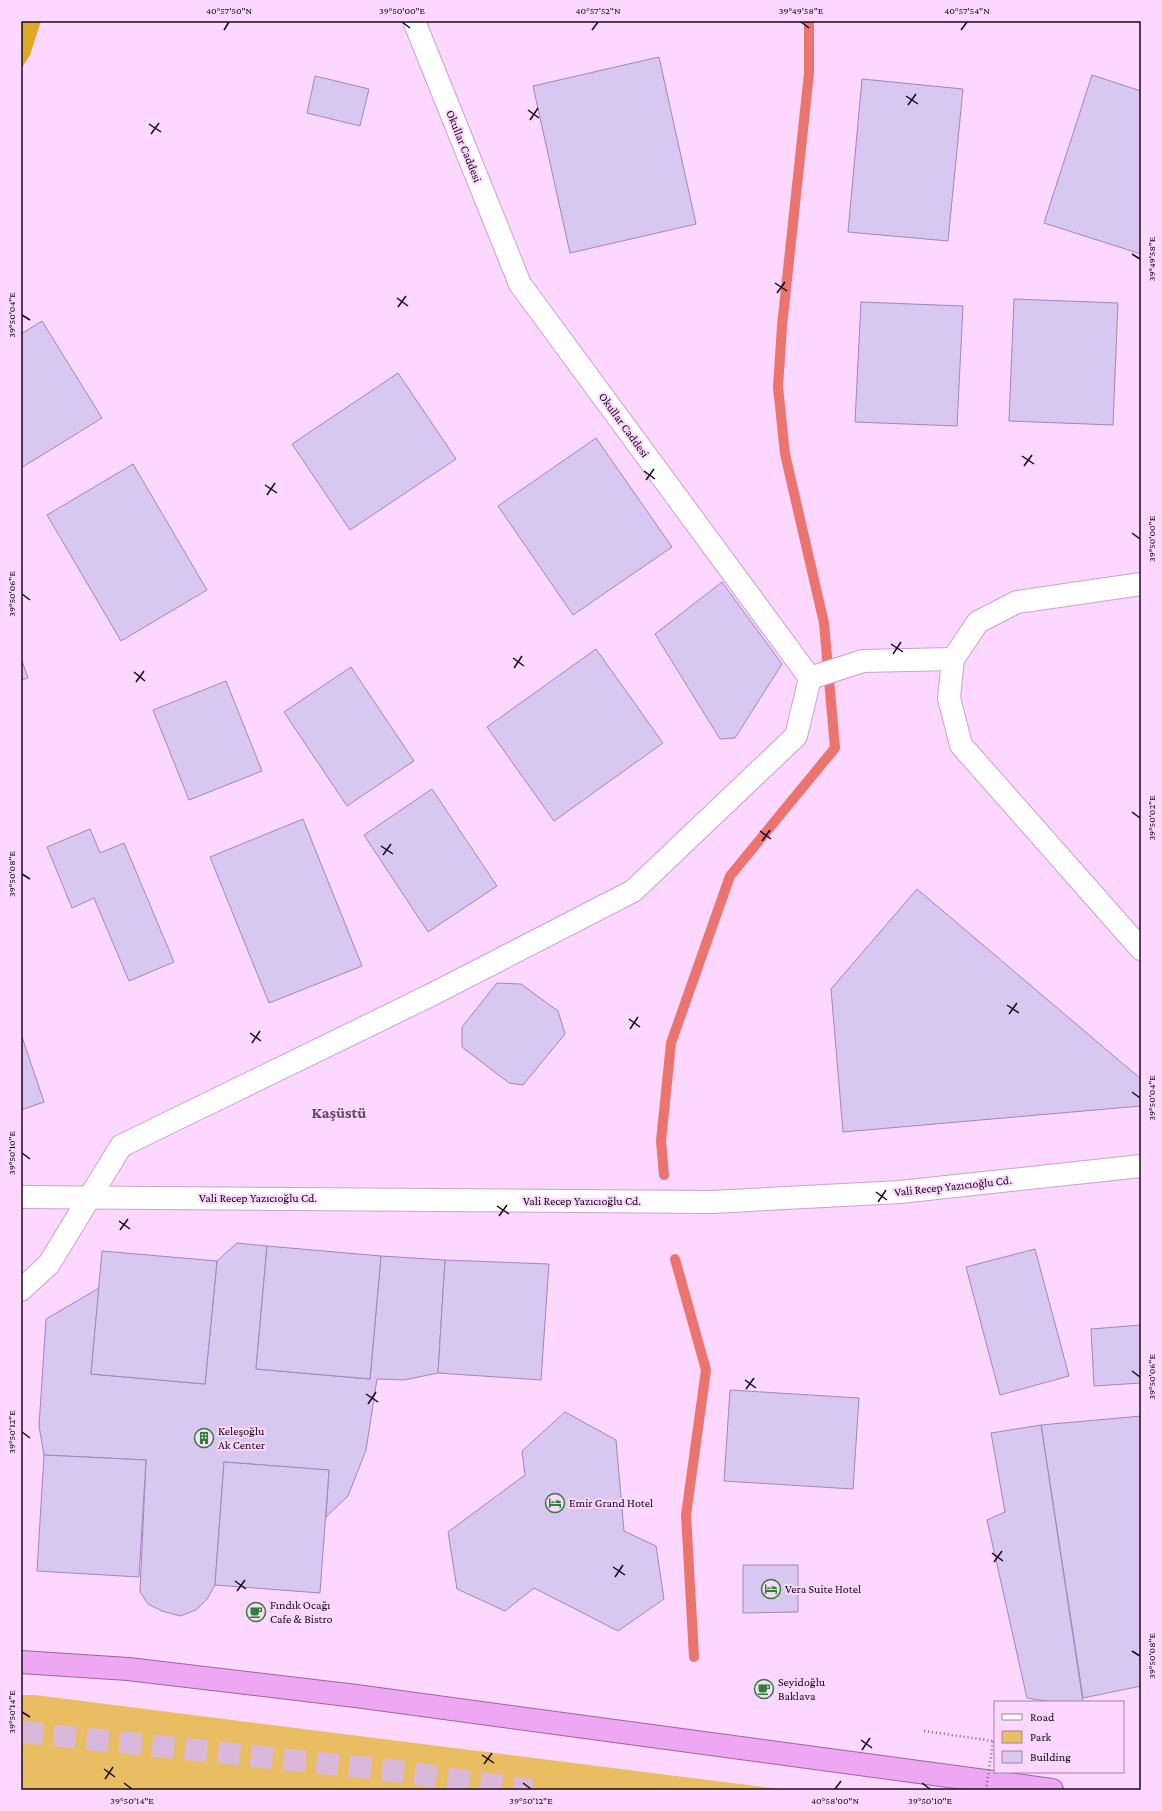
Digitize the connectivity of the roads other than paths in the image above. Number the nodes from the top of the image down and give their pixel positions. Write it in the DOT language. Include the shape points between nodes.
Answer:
graph roads {
  1 [pos="414,21"];
  2 [pos="1141,584"];
  3 [pos="953,659"];
  4 [pos="810,678"];
  5 [pos="1141,949"];
  6 [pos="1141,1166"];
  7 [pos="21,1197"];
  8 [pos="91,1197"];
  9 [pos="21,1290"];
  10 [pos="21,1662"];
  11 [pos="1052,1790"];
  1 -- 4 [label="street, Okullar Caddesi" via="520,284"];
  2 -- 3 [label="street" via="1018,602 978,622"];
  3 -- 4 [label="street" via="863,661"];
  3 -- 5 [label="street" via="949,698 961,745"];
  4 -- 8 [label="street" via="796,736 632,891 429,996 121,1146"];
  6 -- 8 [label="street, Vali Recep Yazıcıoğlu Cd." via="900,1192 712,1202"];
  7 -- 8 [label="street, Vali Recep Yazıcıoğlu Cd."];
  8 -- 9 [label="street" via="49,1264"];
  10 -- 11 [label="highway" via="128,1669 348,1695"];
}
